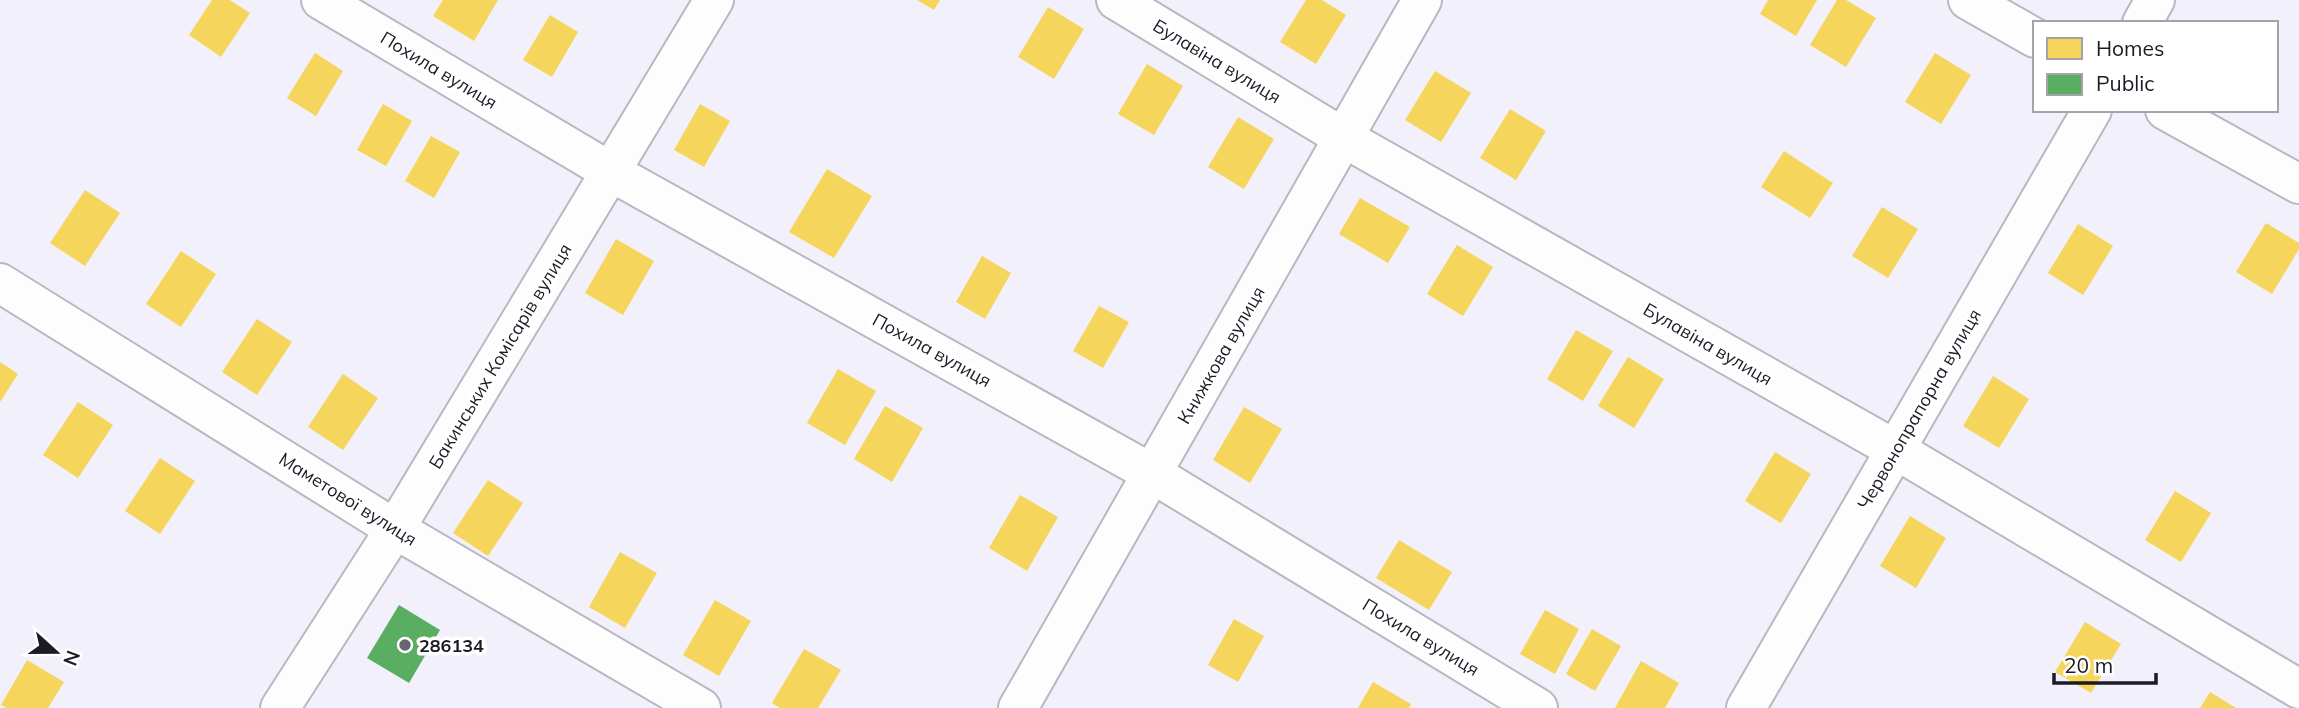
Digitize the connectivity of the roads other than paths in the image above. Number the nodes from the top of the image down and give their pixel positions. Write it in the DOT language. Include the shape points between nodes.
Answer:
graph roads {
  1 [pos="321,0"];
  2 [pos="714,0"];
  3 [pos="1116,0"];
  4 [pos="1422,0"];
  5 [pos="1968,0"];
  6 [pos="2155,0"];
  7 [pos="2143,21"];
  8 [pos="2033,37"];
  9 [pos="2091,112"];
  10 [pos="2169,112"];
  11 [pos="1345,138"];
  12 [pos="611,172"];
  13 [pos="2299,184"];
  14 [pos="0,283"];
  15 [pos="1896,450"];
  16 [pos="1153,474"];
  17 [pos="395,529"];
  18 [pos="2299,689"];
  19 [pos="280,708"];
  20 [pos="701,708"];
  21 [pos="1018,708"];
  22 [pos="1538,708"];
  23 [pos="1746,708"];
  1 -- 12 [label="street, Похила вулиця"];
  2 -- 12 [label="street, Бакинських Комісарів вулиця"];
  3 -- 11 [label="street, Булавіна вулиця"];
  4 -- 11 [label="street, Книжкова вулиця"];
  5 -- 8 [label="street"];
  6 -- 7 [label="street"];
  9 -- 15 [label="street, Червонопрапорна вулиця"];
  10 -- 13 [label="street"];
  11 -- 15 [label="street, Булавіна вулиця"];
  11 -- 16 [label="street, Книжкова вулиця"];
  12 -- 16 [label="street, Похила вулиця"];
  12 -- 17 [label="street, Бакинських Комісарів вулиця"];
  14 -- 17 [label="street, Маметової вулиця"];
  15 -- 18 [label="street, Булавіна вулиця"];
  15 -- 23 [label="street, Червонопрапорна вулиця"];
  16 -- 21 [label="street, Книжкова вулиця"];
  16 -- 22 [label="street, Похила вулиця"];
  17 -- 19 [label="street, Бакинських Комісарів вулиця"];
  17 -- 20 [label="street, Маметової вулиця"];
}
